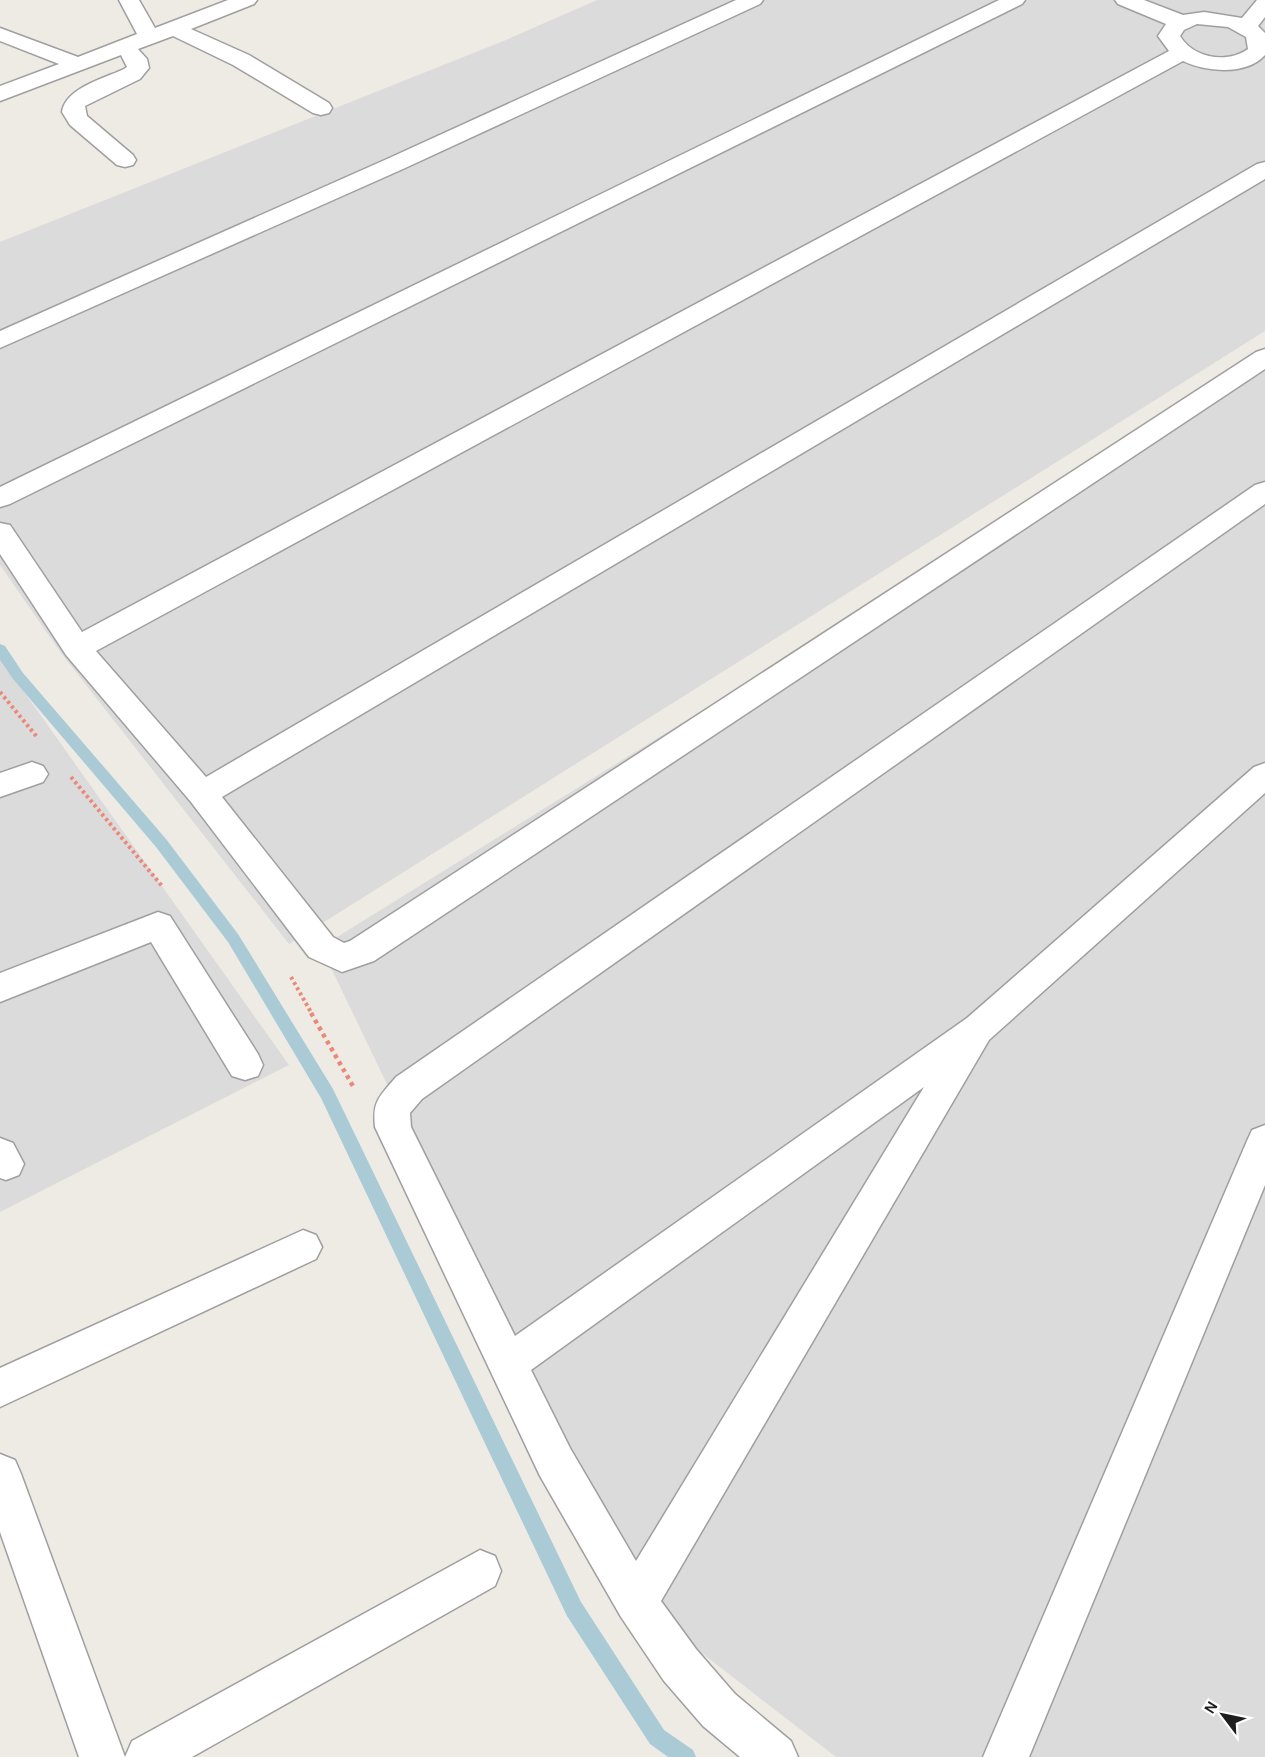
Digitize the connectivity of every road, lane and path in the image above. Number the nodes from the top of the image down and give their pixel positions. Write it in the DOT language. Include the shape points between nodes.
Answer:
graph roads {
  1 [pos="129,0"];
  2 [pos="247,0"];
  3 [pos="753,0"];
  4 [pos="1015,0"];
  5 [pos="1125,0"];
  6 [pos="1265,4"];
  7 [pos="1181,22"];
  8 [pos="174,27"];
  9 [pos="1246,27"];
  10 [pos="0,34"];
  11 [pos="148,36"];
  12 [pos="124,46"];
  13 [pos="1182,53"];
  14 [pos="1258,61"];
  15 [pos="78,64"];
  16 [pos="0,94"];
  17 [pos="321,108"];
  18 [pos="125,160"];
  19 [pos="1265,169"];
  20 [pos="0,340"];
  21 [pos="1265,357"];
  22 [pos="1265,491"];
  23 [pos="0,498"];
  24 [pos="0,532"];
  25 [pos="77,648"];
  26 [pos="0,692"];
  27 [pos="45,746"];
  28 [pos="67,773"];
  29 [pos="32,774"];
  30 [pos="1265,775"];
  31 [pos="0,785"];
  32 [pos="202,795"];
  33 [pos="164,889"];
  34 [pos="0,988"];
  35 [pos="979,1028"];
  36 [pos="246,1065"];
  37 [pos="1265,1141"];
  38 [pos="303,1247"];
  39 [pos="508,1364"];
  40 [pos="0,1388"];
  41 [pos="0,1474"];
  42 [pos="480,1571"];
  43 [pos="636,1602"];
  44 [pos="102,1757"];
  45 [pos="148,1757"];
  46 [pos="775,1757"];
  47 [pos="1006,1757"];
  1 -- 11 [label="street"];
  2 -- 8 [label="street"];
  3 -- 20 [label="street"];
  4 -- 23 [label="street"];
  5 -- 7 [label="street"];
  6 -- 9 [label="street"];
  7 -- 9 [label="street" via="1214,18"];
  7 -- 13 [label="street" via="1169,36 1172,45"];
  8 -- 11 [label="street"];
  8 -- 17 [label="street" via="241,60"];
  9 -- 14 [label="street" via="1260,43"];
  10 -- 15 [label="street"];
  11 -- 12 [label="street"];
  12 -- 15 [label="street"];
  12 -- 18 [label="street" via="136,59 138,68 83,97 74,104 73,112"];
  13 -- 14 [label="street" via="1217,62"];
  13 -- 25 [label="street"];
  15 -- 16 [label="street"];
  19 -- 32 [label="street"];
  21 -- 32 [label="street" via="362,951 342,958 321,947"];
  22 -- 39 [label="street" via="409,1088 391,1109 393,1127"];
  24 -- 25 [label="street"];
  25 -- 32 [label="street"];
  26 -- 27 [label="path"];
  28 -- 33 [label="path"];
  29 -- 31 [label="street"];
  30 -- 35 [label="street"];
  34 -- 36 [label="street" via="158,925"];
  35 -- 39 [label="street"];
  35 -- 43 [label="street"];
  37 -- 47 [label="street"];
  38 -- 40 [label="street"];
  39 -- 43 [label="street" via="555,1462"];
  41 -- 44 [label="street"];
  42 -- 45 [label="street"];
  43 -- 46 [label="street" via="680,1665 719,1710"];
}
